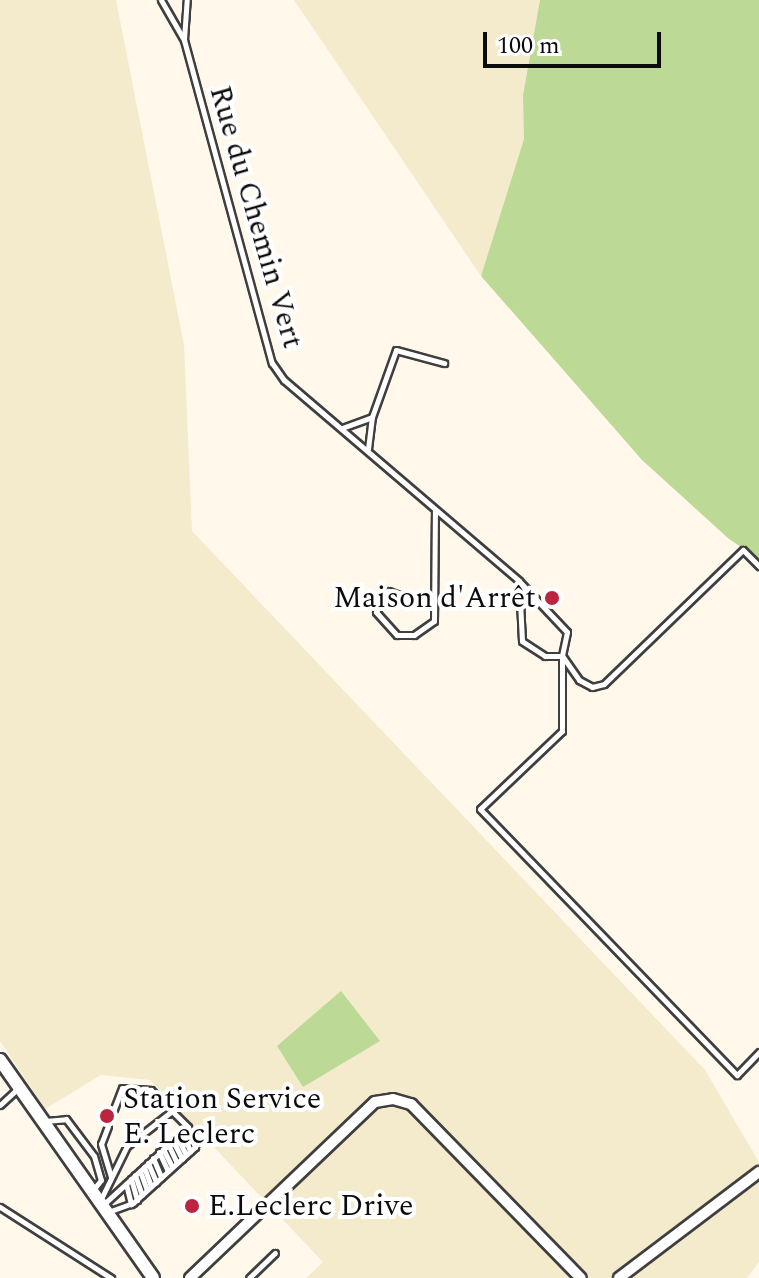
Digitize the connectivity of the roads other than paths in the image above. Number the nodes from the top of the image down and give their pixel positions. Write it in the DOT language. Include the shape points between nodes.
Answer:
graph roads {
  1 [pos="161,0"];
  2 [pos="168,0"];
  3 [pos="187,0"];
  4 [pos="169,11"];
  5 [pos="184,40"];
  6 [pos="444,363"];
  7 [pos="372,417"];
  8 [pos="342,428"];
  9 [pos="368,450"];
  10 [pos="435,509"];
  11 [pos="759,566"];
  12 [pos="519,581"];
  13 [pos="434,600"];
  14 [pos="562,656"];
  15 [pos="759,1052"];
  16 [pos="0,1060"];
  17 [pos="20,1087"];
  18 [pos="0,1105"];
  19 [pos="114,1109"];
  20 [pos="172,1111"];
  21 [pos="44,1121"];
  22 [pos="108,1126"];
  23 [pos="188,1127"];
  24 [pos="170,1143"];
  25 [pos="179,1161"];
  26 [pos="139,1171"];
  27 [pos="759,1172"];
  28 [pos="111,1177"];
  29 [pos="146,1191"];
  30 [pos="101,1203"];
  31 [pos="0,1207"];
  32 [pos="275,1253"];
  33 [pos="111,1278"];
  34 [pos="153,1278"];
  35 [pos="190,1278"];
  36 [pos="249,1278"];
  37 [pos="581,1278"];
  38 [pos="619,1278"];
  1 -- 4 [label="lane"];
  2 -- 4 [label="lane"];
  3 -- 5 [label="lane"];
  4 -- 5 [label="lane"];
  5 -- 8 [label="lane, Rue du Chemin Vert" via="272,363 284,380"];
  6 -- 7 [label="lane" via="396,350"];
  7 -- 8 [label="lane"];
  7 -- 9 [label="lane"];
  8 -- 9 [label="lane, Rue du Chemin Vert"];
  9 -- 10 [label="lane, Rue du Chemin Vert"];
  10 -- 12 [label="lane, Rue du Chemin Vert"];
  10 -- 13 [label="lane"];
  11 -- 14 [label="lane" via="743,550 604,684 592,687 579,680"];
  12 -- 14 [label="lane, Rue du Chemin Vert" via="567,632"];
  12 -- 14 [label="lane" via="522,641 545,656"];
  13 -- 13 [label="lane" via="434,621 414,635 397,635 376,612 388,591 420,603"];
  14 -- 15 [label="lane" via="562,731 480,809 737,1075"];
  16 -- 17 [label="street"];
  17 -- 18 [label="lane"];
  17 -- 21 [label="street"];
  19 -- 20 [label="lane" via="122,1088 151,1090"];
  20 -- 23 [label="lane"];
  20 -- 28 [label="lane" via="127,1146"];
  21 -- 30 [label="street"];
  21 -- 30 [label="lane" via="66,1119 94,1156"];
  22 -- 28 [label="lane" via="101,1144"];
  23 -- 24 [label="lane"];
  23 -- 25 [label="lane" via="195,1147"];
  24 -- 25 [label="lane"];
  24 -- 25 [label="lane"];
  24 -- 25 [label="lane"];
  24 -- 26 [label="lane"];
  25 -- 29 [label="lane"];
  26 -- 29 [label="lane"];
  26 -- 29 [label="lane"];
  26 -- 29 [label="lane"];
  26 -- 29 [label="lane"];
  26 -- 30 [label="lane"];
  27 -- 38 [label="street"];
  28 -- 30 [label="lane"];
  29 -- 30 [label="lane"];
  30 -- 34 [label="street"];
  31 -- 33 [label="lane"];
  32 -- 36 [label="lane"];
  35 -- 37 [label="street" via="375,1102 393,1099 411,1104"];
}
